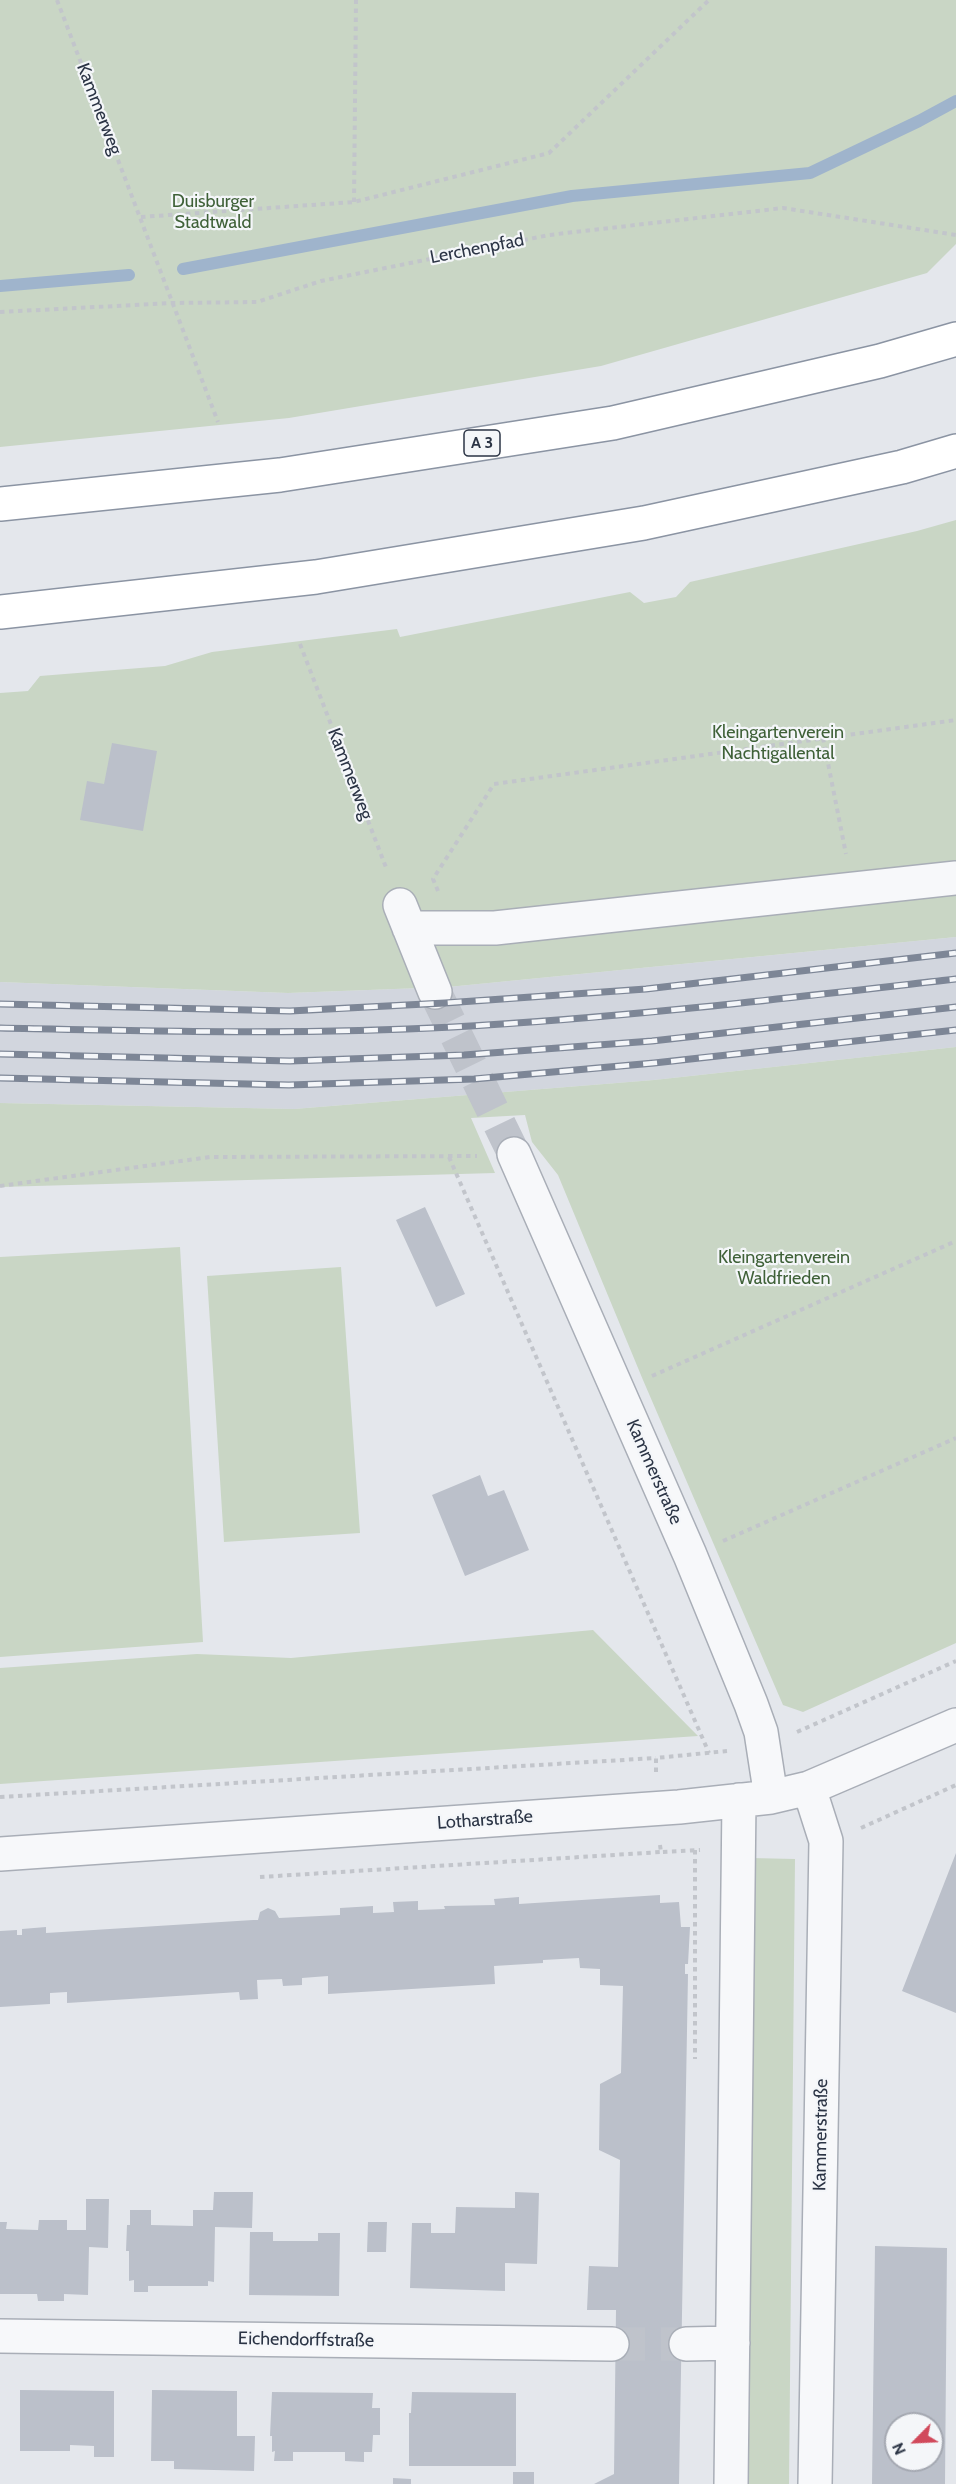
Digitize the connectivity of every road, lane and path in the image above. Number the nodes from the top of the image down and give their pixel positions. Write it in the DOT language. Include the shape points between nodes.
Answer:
graph roads {
  1 [pos="57,0"];
  2 [pos="356,0"];
  3 [pos="708,0"];
  4 [pos="354,202"];
  5 [pos="141,217"];
  6 [pos="956,235"];
  7 [pos="173,303"];
  8 [pos="0,312"];
  9 [pos="956,339"];
  10 [pos="219,422"];
  11 [pos="956,451"];
  12 [pos="0,504"];
  13 [pos="0,612"];
  14 [pos="300,644"];
  15 [pos="956,720"];
  16 [pos="823,738"];
  17 [pos="956,878"];
  18 [pos="433,879"];
  19 [pos="853,890"];
  20 [pos="404,916"];
  21 [pos="435,992"];
  22 [pos="514,1154"];
  23 [pos="449,1157"];
  24 [pos="0,1186"];
  25 [pos="956,1241"];
  26 [pos="619,1391"];
  27 [pos="956,1438"];
  28 [pos="690,1555"];
  29 [pos="956,1661"];
  30 [pos="956,1725"];
  31 [pos="764,1747"];
  32 [pos="709,1753"];
  33 [pos="656,1758"];
  34 [pos="809,1788"];
  35 [pos="0,1797"];
  36 [pos="771,1797"];
  37 [pos="739,1800"];
  38 [pos="661,1852"];
  39 [pos="0,1854"];
  40 [pos="260,1877"];
  41 [pos="0,2336"];
  42 [pos="733,2343"];
  43 [pos="612,2344"];
  44 [pos="686,2344"];
  45 [pos="731,2484"];
  46 [pos="815,2484"];
  1 -- 5 [label="path, Kammerweg"];
  2 -- 4 [label="path"];
  3 -- 4 [label="path" via="549,153"];
  4 -- 5 [label="path"];
  5 -- 7 [label="path, Kammerweg"];
  6 -- 7 [label="path, Lerchenpfad" via="783,208 549,235 321,281 257,302"];
  7 -- 8 [label="path, Lerchenpfad"];
  7 -- 10 [label="path"];
  9 -- 12 [label="highway, A 3" via="880,361 613,423 280,475"];
  11 -- 13 [label="highway" via="902,467 644,523 316,577"];
  14 -- 20 [label="path, Kammerweg"];
  15 -- 16 [label="path"];
  16 -- 18 [label="path" via="494,784"];
  16 -- 19 [label="path"];
  17 -- 19 [label="street"];
  19 -- 20 [label="street" via="495,928"];
  20 -- 21 [label="street"];
  22 -- 23 [label="path"];
  22 -- 26 [label="street, Kammerstraße"];
  23 -- 24 [label="path" via="210,1157"];
  23 -- 32 [label="path"];
  25 -- 26 [label="path"];
  26 -- 28 [label="street, Kammerstraße"];
  27 -- 28 [label="path"];
  28 -- 31 [label="street, Kammerstraße" via="751,1704"];
  29 -- 31 [label="path"];
  30 -- 34 [label="street, Lotharstraße"];
  31 -- 36 [label="street, Kammerstraße"];
  33 -- 35 [label="path"];
  34 -- 36 [label="street, Lotharstraße"];
  34 -- 46 [label="street, Kammerstraße" via="826,1841"];
  36 -- 37 [label="street, Lotharstraße"];
  37 -- 39 [label="street, Lotharstraße"];
  37 -- 42 [label="street"];
  38 -- 40 [label="path"];
  41 -- 43 [label="street, Eichendorffstraße"];
  42 -- 44 [label="street"];
  42 -- 45 [label="street"];
}
